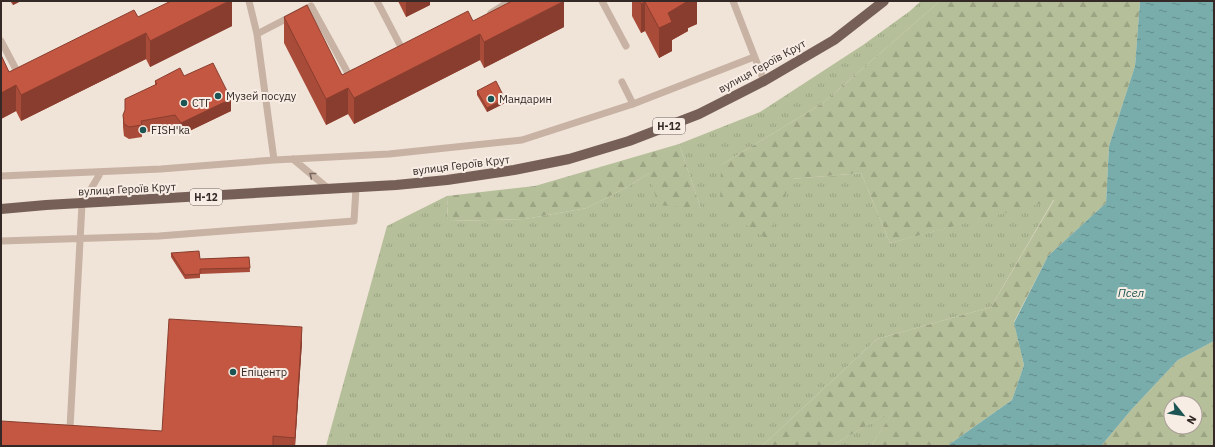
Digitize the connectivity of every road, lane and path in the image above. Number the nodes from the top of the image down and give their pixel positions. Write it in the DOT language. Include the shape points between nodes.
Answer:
graph roads {
  1 [pos="249,1"];
  2 [pos="377,1"];
  3 [pos="510,1"];
  4 [pos="602,1"];
  5 [pos="733,1"];
  6 [pos="884,1"];
  7 [pos="486,15"];
  8 [pos="257,34"];
  9 [pos="1,41"];
  10 [pos="626,46"];
  11 [pos="401,47"];
  12 [pos="754,57"];
  13 [pos="362,68"];
  14 [pos="29,78"];
  15 [pos="764,81"];
  16 [pos="622,82"];
  17 [pos="633,104"];
  18 [pos="293,159"];
  19 [pos="274,160"];
  20 [pos="101,172"];
  21 [pos="1,176"];
  22 [pos="356,188"];
  23 [pos="330,190"];
  24 [pos="82,204"];
  25 [pos="1,209"];
  26 [pos="81,238"];
  27 [pos="1,241"];
  28 [pos="55,427"];
  1 -- 8 [label="lane"];
  2 -- 11 [label="lane"];
  3 -- 7 [label="lane"];
  4 -- 10 [label="lane"];
  5 -- 12 [label="lane"];
  6 -- 15 [label="main road, вулиця Героїв Крут / Н-12" via="834,40"];
  8 -- 13 [label="lane" via="311,6 349,75"];
  8 -- 19 [label="lane"];
  9 -- 14 [label="lane" via="22,81"];
  12 -- 15 [label="lane"];
  12 -- 17 [label="lane"];
  15 -- 22 [label="main road, вулиця Героїв Крут / Н-12" via="699,114 629,141 569,159 447,180"];
  16 -- 17 [label="lane"];
  17 -- 18 [label="lane" via="522,140 389,154"];
  18 -- 19 [label="lane"];
  23 -- 18 [label="lane, one-way"];
  19 -- 20 [label="lane"];
  20 -- 21 [label="lane"];
  20 -- 24 [label="lane"];
  22 -- 23 [label="main road, вулиця Героїв Крут / Н-12"];
  22 -- 26 [label="lane" via="354,221 159,236"];
  23 -- 24 [label="main road, вулиця Героїв Крут / Н-12"];
  24 -- 25 [label="main road, вулиця Героїв Крут / Н-12"];
  24 -- 26 [label="lane"];
  26 -- 27 [label="lane"];
  26 -- 28 [label="lane" via="70,428"];
}
